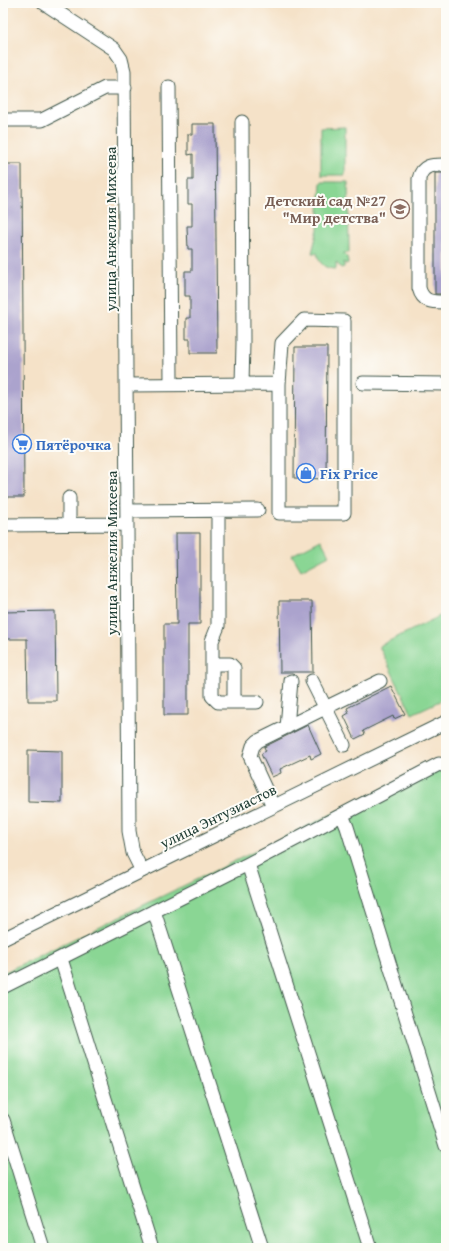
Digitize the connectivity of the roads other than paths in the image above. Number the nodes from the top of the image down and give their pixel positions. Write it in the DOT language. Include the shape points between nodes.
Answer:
graph roads {
  1 [pos="44,3"];
  2 [pos="125,88"];
  3 [pos="169,88"];
  4 [pos="3,120"];
  5 [pos="242,122"];
  6 [pos="446,165"];
  7 [pos="446,302"];
  8 [pos="363,383"];
  9 [pos="171,384"];
  10 [pos="242,384"];
  11 [pos="279,384"];
  12 [pos="446,384"];
  13 [pos="126,385"];
  14 [pos="69,498"];
  15 [pos="258,510"];
  16 [pos="218,511"];
  17 [pos="127,518"];
  18 [pos="69,524"];
  19 [pos="3,525"];
  20 [pos="212,664"];
  21 [pos="291,681"];
  22 [pos="312,681"];
  23 [pos="380,681"];
  24 [pos="234,702"];
  25 [pos="257,702"];
  26 [pos="326,708"];
  27 [pos="446,722"];
  28 [pos="287,727"];
  29 [pos="344,745"];
  30 [pos="446,766"];
  31 [pos="273,806"];
  32 [pos="342,815"];
  33 [pos="248,864"];
  34 [pos="142,871"];
  35 [pos="154,911"];
  36 [pos="3,939"];
  37 [pos="61,959"];
  38 [pos="3,987"];
  39 [pos="3,1120"];
  40 [pos="446,1146"];
  41 [pos="43,1248"];
  42 [pos="152,1248"];
  43 [pos="262,1248"];
  44 [pos="370,1248"];
  1 -- 2 [label="street, улица Анжелия Михеева" via="114,49 121,59"];
  2 -- 4 [label="street" via="106,88 42,120"];
  2 -- 13 [label="street, улица Анжелия Михеева"];
  3 -- 9 [label="street"];
  5 -- 10 [label="street"];
  6 -- 7 [label="street" via="425,167 420,174 419,288 421,296 429,302"];
  8 -- 12 [label="street"];
  9 -- 10 [label="street"];
  9 -- 13 [label="street"];
  10 -- 11 [label="street"];
  11 -- 11 [label="street" via="279,513 344,513 344,321 304,320 282,343"];
  13 -- 17 [label="street, улица Анжелия Михеева"];
  14 -- 18 [label="street"];
  15 -- 16 [label="street"];
  16 -- 17 [label="street"];
  16 -- 20 [label="street" via="218,626 212,639"];
  17 -- 18 [label="street"];
  17 -- 34 [label="street, улица Анжелия Михеева" via="129,831 133,853"];
  18 -- 19 [label="street"];
  20 -- 24 [label="street" via="213,698 218,702"];
  20 -- 24 [label="street" via="227,664 234,668"];
  21 -- 28 [label="street"];
  22 -- 26 [label="street"];
  23 -- 26 [label="street"];
  24 -- 25 [label="street"];
  26 -- 28 [label="street"];
  26 -- 29 [label="street"];
  27 -- 31 [label="street, улица Энтузиастов"];
  28 -- 31 [label="street" via="258,741 251,751 253,764"];
  30 -- 32 [label="street" via="439,764"];
  31 -- 34 [label="street, улица Энтузиастов"];
  32 -- 33 [label="street"];
  32 -- 40 [label="street"];
  33 -- 35 [label="street"];
  33 -- 44 [label="street"];
  34 -- 36 [label="street, улица Энтузиастов"];
  35 -- 37 [label="street"];
  35 -- 43 [label="street"];
  37 -- 38 [label="street"];
  37 -- 42 [label="street"];
  39 -- 41 [label="street"];
}
